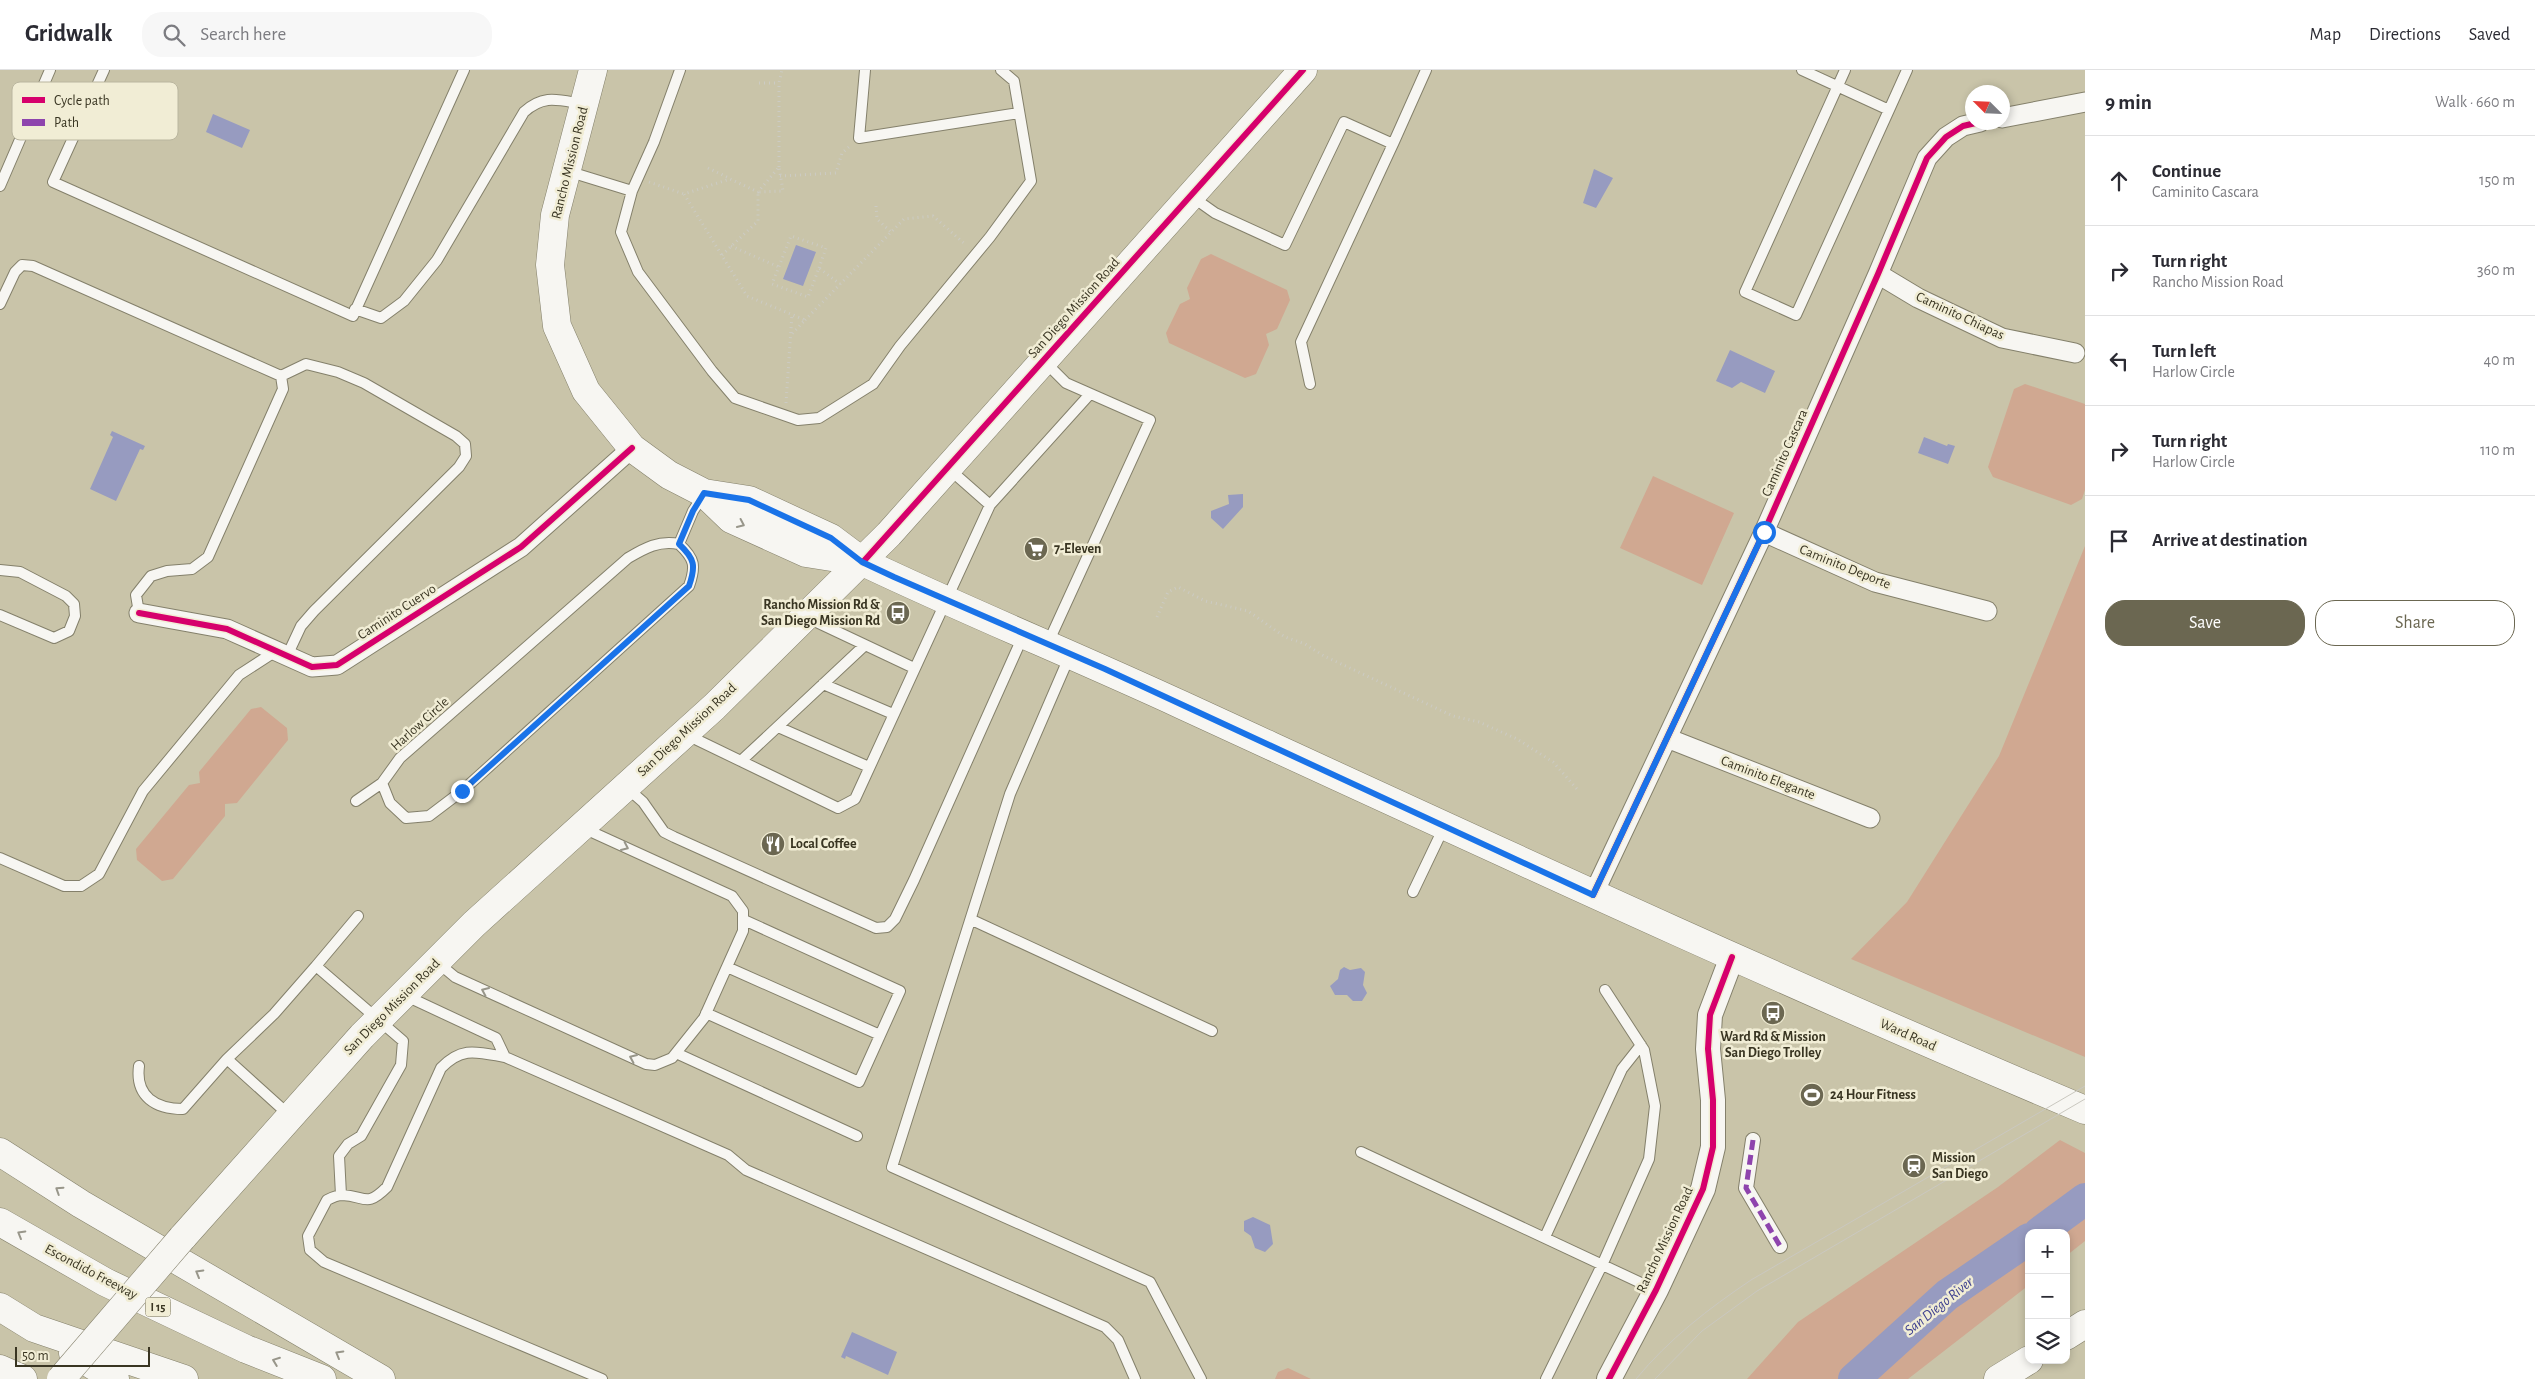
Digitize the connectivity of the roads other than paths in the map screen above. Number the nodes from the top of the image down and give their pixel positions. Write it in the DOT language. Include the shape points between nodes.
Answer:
graph roads {
  1 [pos="50,70"];
  2 [pos="104,70"];
  3 [pos="464,70"];
  4 [pos="594,70"];
  5 [pos="680,70"];
  6 [pos="865,70"];
  7 [pos="1001,70"];
  8 [pos="1303,70"];
  9 [pos="1426,70"];
  10 [pos="1802,70"];
  11 [pos="1845,70"];
  12 [pos="1907,70"];
  13 [pos="45,82"];
  14 [pos="99,82"];
  15 [pos="1838,87"];
  16 [pos="2085,102"];
  17 [pos="584,104"];
  18 [pos="1889,110"];
  19 [pos="1019,113"];
  20 [pos="2010,116"];
  21 [pos="1965,126"];
  22 [pos="20,140"];
  23 [pos="72,140"];
  24 [pos="1393,144"];
  25 [pos="566,170"];
  26 [pos="0,186"];
  27 [pos="632,191"];
  28 [pos="1190,196"];
  29 [pos="1878,274"];
  30 [pos="0,304"];
  31 [pos="356,310"];
  32 [pos="2075,353"];
  33 [pos="1043,361"];
  34 [pos="281,376"];
  35 [pos="1310,384"];
  36 [pos="1090,394"];
  37 [pos="632,448"];
  38 [pos="948,468"];
  39 [pos="704,493"];
  40 [pos="990,505"];
  41 [pos="1764,532"];
  42 [pos="679,544"];
  43 [pos="862,562"];
  44 [pos="0,570"];
  45 [pos="945,600"];
  46 [pos="1986,611"];
  47 [pos="139,613"];
  48 [pos="0,615"];
  49 [pos="807,617"];
  50 [pos="1048,644"];
  51 [pos="865,645"];
  52 [pos="282,654"];
  53 [pos="914,668"];
  54 [pos="823,684"];
  55 [pos="893,714"];
  56 [pos="778,727"];
  57 [pos="684,734"];
  58 [pos="1667,738"];
  59 [pos="741,761"];
  60 [pos="869,767"];
  61 [pos="382,783"];
  62 [pos="626,787"];
  63 [pos="356,801"];
  64 [pos="1870,818"];
  65 [pos="1444,826"];
  66 [pos="581,827"];
  67 [pos="0,858"];
  68 [pos="1414,892"];
  69 [pos="1593,895"];
  70 [pos="358,916"];
  71 [pos="744,920"];
  72 [pos="972,920"];
  73 [pos="1732,957"];
  74 [pos="436,962"];
  75 [pos="316,966"];
  76 [pos="727,967"];
  77 [pos="1605,990"];
  78 [pos="403,995"];
  79 [pos="706,1013"];
  80 [pos="377,1021"];
  81 [pos="1212,1031"];
  82 [pos="880,1036"];
  83 [pos="1641,1046"];
  84 [pos="676,1053"];
  85 [pos="505,1057"];
  86 [pos="227,1059"];
  87 [pos="139,1066"];
  88 [pos="2085,1110"];
  89 [pos="290,1115"];
  90 [pos="858,1136"];
  91 [pos="1752,1140"];
  92 [pos="0,1152"];
  93 [pos="1362,1152"];
  94 [pos="341,1194"];
  95 [pos="0,1222"];
  96 [pos="1545,1237"];
  97 [pos="1780,1246"];
  98 [pos="1603,1263"];
  99 [pos="1656,1290"];
  100 [pos="0,1307"];
  101 [pos="2085,1324"];
  102 [pos="34,1328"];
  103 [pos="2070,1333"];
  104 [pos="2025,1362"];
  105 [pos="0,1369"];
  106 [pos="23,1379"];
  107 [pos="61,1379"];
  108 [pos="115,1379"];
  109 [pos="184,1379"];
  110 [pos="322,1379"];
  111 [pos="381,1379"];
  112 [pos="602,1379"];
  113 [pos="1135,1379"];
  114 [pos="1201,1379"];
  115 [pos="1546,1379"];
  116 [pos="1609,1379"];
  117 [pos="1998,1379"];
  1 -- 13 [label="lane"];
  2 -- 14 [label="lane"];
  3 -- 31 [label="lane"];
  4 -- 17 [label="main road, Rancho Mission Road"];
  5 -- 27 [label="lane"];
  6 -- 19 [label="lane" via="859,138"];
  7 -- 19 [label="lane" via="1014,81"];
  8 -- 28 [label="main road, San Diego Mission Road"];
  9 -- 24 [label="lane"];
  10 -- 15 [label="lane"];
  11 -- 15 [label="lane"];
  12 -- 18 [label="lane"];
  15 -- 18 [label="lane"];
  15 -- 18 [label="lane" via="1745,292 1753,296 1796,315"];
  16 -- 20 [label="street"];
  17 -- 25 [label="main road, Rancho Mission Road"];
  17 -- 31 [label="lane" via="552,99 536,102 524,112 437,260 404,301 381,318"];
  19 -- 27 [label="lane" via="1031,181 873,384 819,418 798,420 735,398 712,371 638,272 621,232"];
  21 -- 29 [label="street, Caminito Cascara" via="1946,137 1927,158"];
  22 -- 26 [label="lane"];
  23 -- 31 [label="lane" via="53,182 353,316"];
  24 -- 28 [label="lane" via="1344,122 1285,245 1215,213"];
  24 -- 35 [label="lane" via="1301,342"];
  25 -- 27 [label="lane"];
  25 -- 37 [label="main road, Rancho Mission Road" via="555,215 550,265 557,326 586,391"];
  28 -- 33 [label="main road, San Diego Mission Road"];
  29 -- 32 [label="street, Caminito Chiapas" via="1918,298 2002,338"];
  29 -- 41 [label="street, Caminito Cascara"];
  30 -- 34 [label="lane" via="15,272 22,265 33,266"];
  33 -- 36 [label="lane" via="1066,383"];
  33 -- 38 [label="main road, San Diego Mission Road"];
  34 -- 47 [label="lane" via="283,389 208,557 192,569 151,576 136,595"];
  34 -- 52 [label="lane" via="306,364 364,383 456,436 465,444 466,456 459,467 314,611"];
  36 -- 40 [label="lane"];
  36 -- 50 [label="lane" via="1150,420"];
  37 -- 39 [label="main road, Rancho Mission Road" via="669,475"];
  37 -- 52 [label="street, Caminito Cuervo" via="521,547 337,666 312,667"];
  38 -- 40 [label="lane"];
  38 -- 43 [label="main road, San Diego Mission Road"];
  39 -- 42 [label="lane"];
  39 -- 43 [label="main road, Rancho Mission Road" via="731,519 806,553"];
  40 -- 45 [label="lane"];
  41 -- 46 [label="street, Caminito Deporte" via="1875,582"];
  41 -- 58 [label="street, Caminito Cascara"];
  42 -- 61 [label="lane, Harlow Circle" via="666,542 645,548 628,558 400,758"];
  42 -- 61 [label="lane" via="689,554 695,569 689,586 462,791 429,816 406,818 390,803"];
  43 -- 45 [label="main road, Rancho Mission Road"];
  43 -- 49 [label="main road, San Diego Mission Road"];
  44 -- 48 [label="lane" via="20,572 66,596 74,604 75,616 69,631 54,638"];
  45 -- 50 [label="main road, Rancho Mission Road"];
  45 -- 53 [label="lane"];
  47 -- 52 [label="street, Caminito Cuervo" via="227,629"];
  49 -- 51 [label="lane"];
  49 -- 57 [label="main road, San Diego Mission Road"];
  50 -- 62 [label="lane" via="895,919 887,927 876,928 664,832 643,802"];
  50 -- 65 [label="main road, Rancho Mission Road"];
  50 -- 72 [label="lane" via="1010,794"];
  51 -- 53 [label="lane"];
  51 -- 54 [label="lane"];
  52 -- 67 [label="lane" via="240,675 143,791 99,874 82,886 64,886"];
  53 -- 55 [label="lane"];
  54 -- 55 [label="lane"];
  54 -- 56 [label="lane"];
  55 -- 60 [label="lane"];
  56 -- 59 [label="lane"];
  56 -- 60 [label="lane"];
  57 -- 59 [label="lane"];
  57 -- 62 [label="main road, San Diego Mission Road"];
  58 -- 64 [label="street, Caminito Elegante"];
  58 -- 69 [label="street, Caminito Cascara"];
  59 -- 60 [label="lane" via="838,808 854,799"];
  61 -- 63 [label="lane, Harlow Circle"];
  62 -- 66 [label="main road, San Diego Mission Road"];
  65 -- 68 [label="lane"];
  65 -- 69 [label="main road, Rancho Mission Road"];
  66 -- 71 [label="lane, one-way" via="732,896 743,911"];
  66 -- 74 [label="main road, San Diego Mission Road"];
  69 -- 73 [label="main road, Rancho Mission Road"];
  70 -- 75 [label="lane"];
  71 -- 76 [label="lane" via="743,931"];
  71 -- 82 [label="lane" via="900,991"];
  72 -- 81 [label="lane"];
  72 -- 114 [label="lane" via="892,1167 1150,1282"];
  73 -- 88 [label="main road, Ward Road" via="1926,1044"];
  73 -- 99 [label="street, Rancho Mission Road" via="1710,1015 1708,1049 1713,1100 1712,1147 1699,1200"];
  74 -- 78 [label="main road, San Diego Mission Road"];
  84 -- 74 [label="lane, one-way" via="664,1062 646,1064 455,977"];
  75 -- 80 [label="lane"];
  75 -- 86 [label="lane" via="274,1014"];
  76 -- 79 [label="lane"];
  76 -- 82 [label="lane"];
  77 -- 83 [label="lane"];
  78 -- 80 [label="main road, San Diego Mission Road"];
  78 -- 85 [label="lane" via="496,1038"];
  79 -- 82 [label="lane" via="859,1082"];
  79 -- 84 [label="lane"];
  80 -- 89 [label="main road, San Diego Mission Road"];
  80 -- 94 [label="lane" via="403,1041 402,1065 361,1136 348,1144 339,1156"];
  83 -- 96 [label="lane" via="1622,1069"];
  83 -- 98 [label="lane" via="1655,1106 1650,1159"];
  84 -- 90 [label="lane"];
  85 -- 94 [label="lane" via="465,1052 452,1056 441,1068 387,1187 376,1198 364,1201"];
  85 -- 113 [label="lane" via="728,1155 746,1170 1105,1327 1118,1340"];
  86 -- 87 [label="lane" via="183,1109 154,1104 143,1094"];
  86 -- 89 [label="lane"];
  89 -- 107 [label="main road, San Diego Mission Road, bridge"];
  91 -- 97 [label="street" via="1746,1188"];
  111 -- 92 [label="main road, one-way" via="81,1204"];
  93 -- 96 [label="lane"];
  94 -- 112 [label="lane" via="327,1200 308,1236 310,1250 324,1262"];
  110 -- 95 [label="main road, Escondido Freeway / I 15, one-way" via="246,1349 106,1282"];
  96 -- 98 [label="lane"];
  98 -- 99 [label="lane"];
  98 -- 115 [label="lane"];
  99 -- 116 [label="street, Rancho Mission Road"];
  100 -- 102 [label="main road"];
  101 -- 103 [label="main road"];
  102 -- 108 [label="main road"];
  102 -- 109 [label="main road"];
  104 -- 117 [label="main road"];
  105 -- 106 [label="main road"];
}
